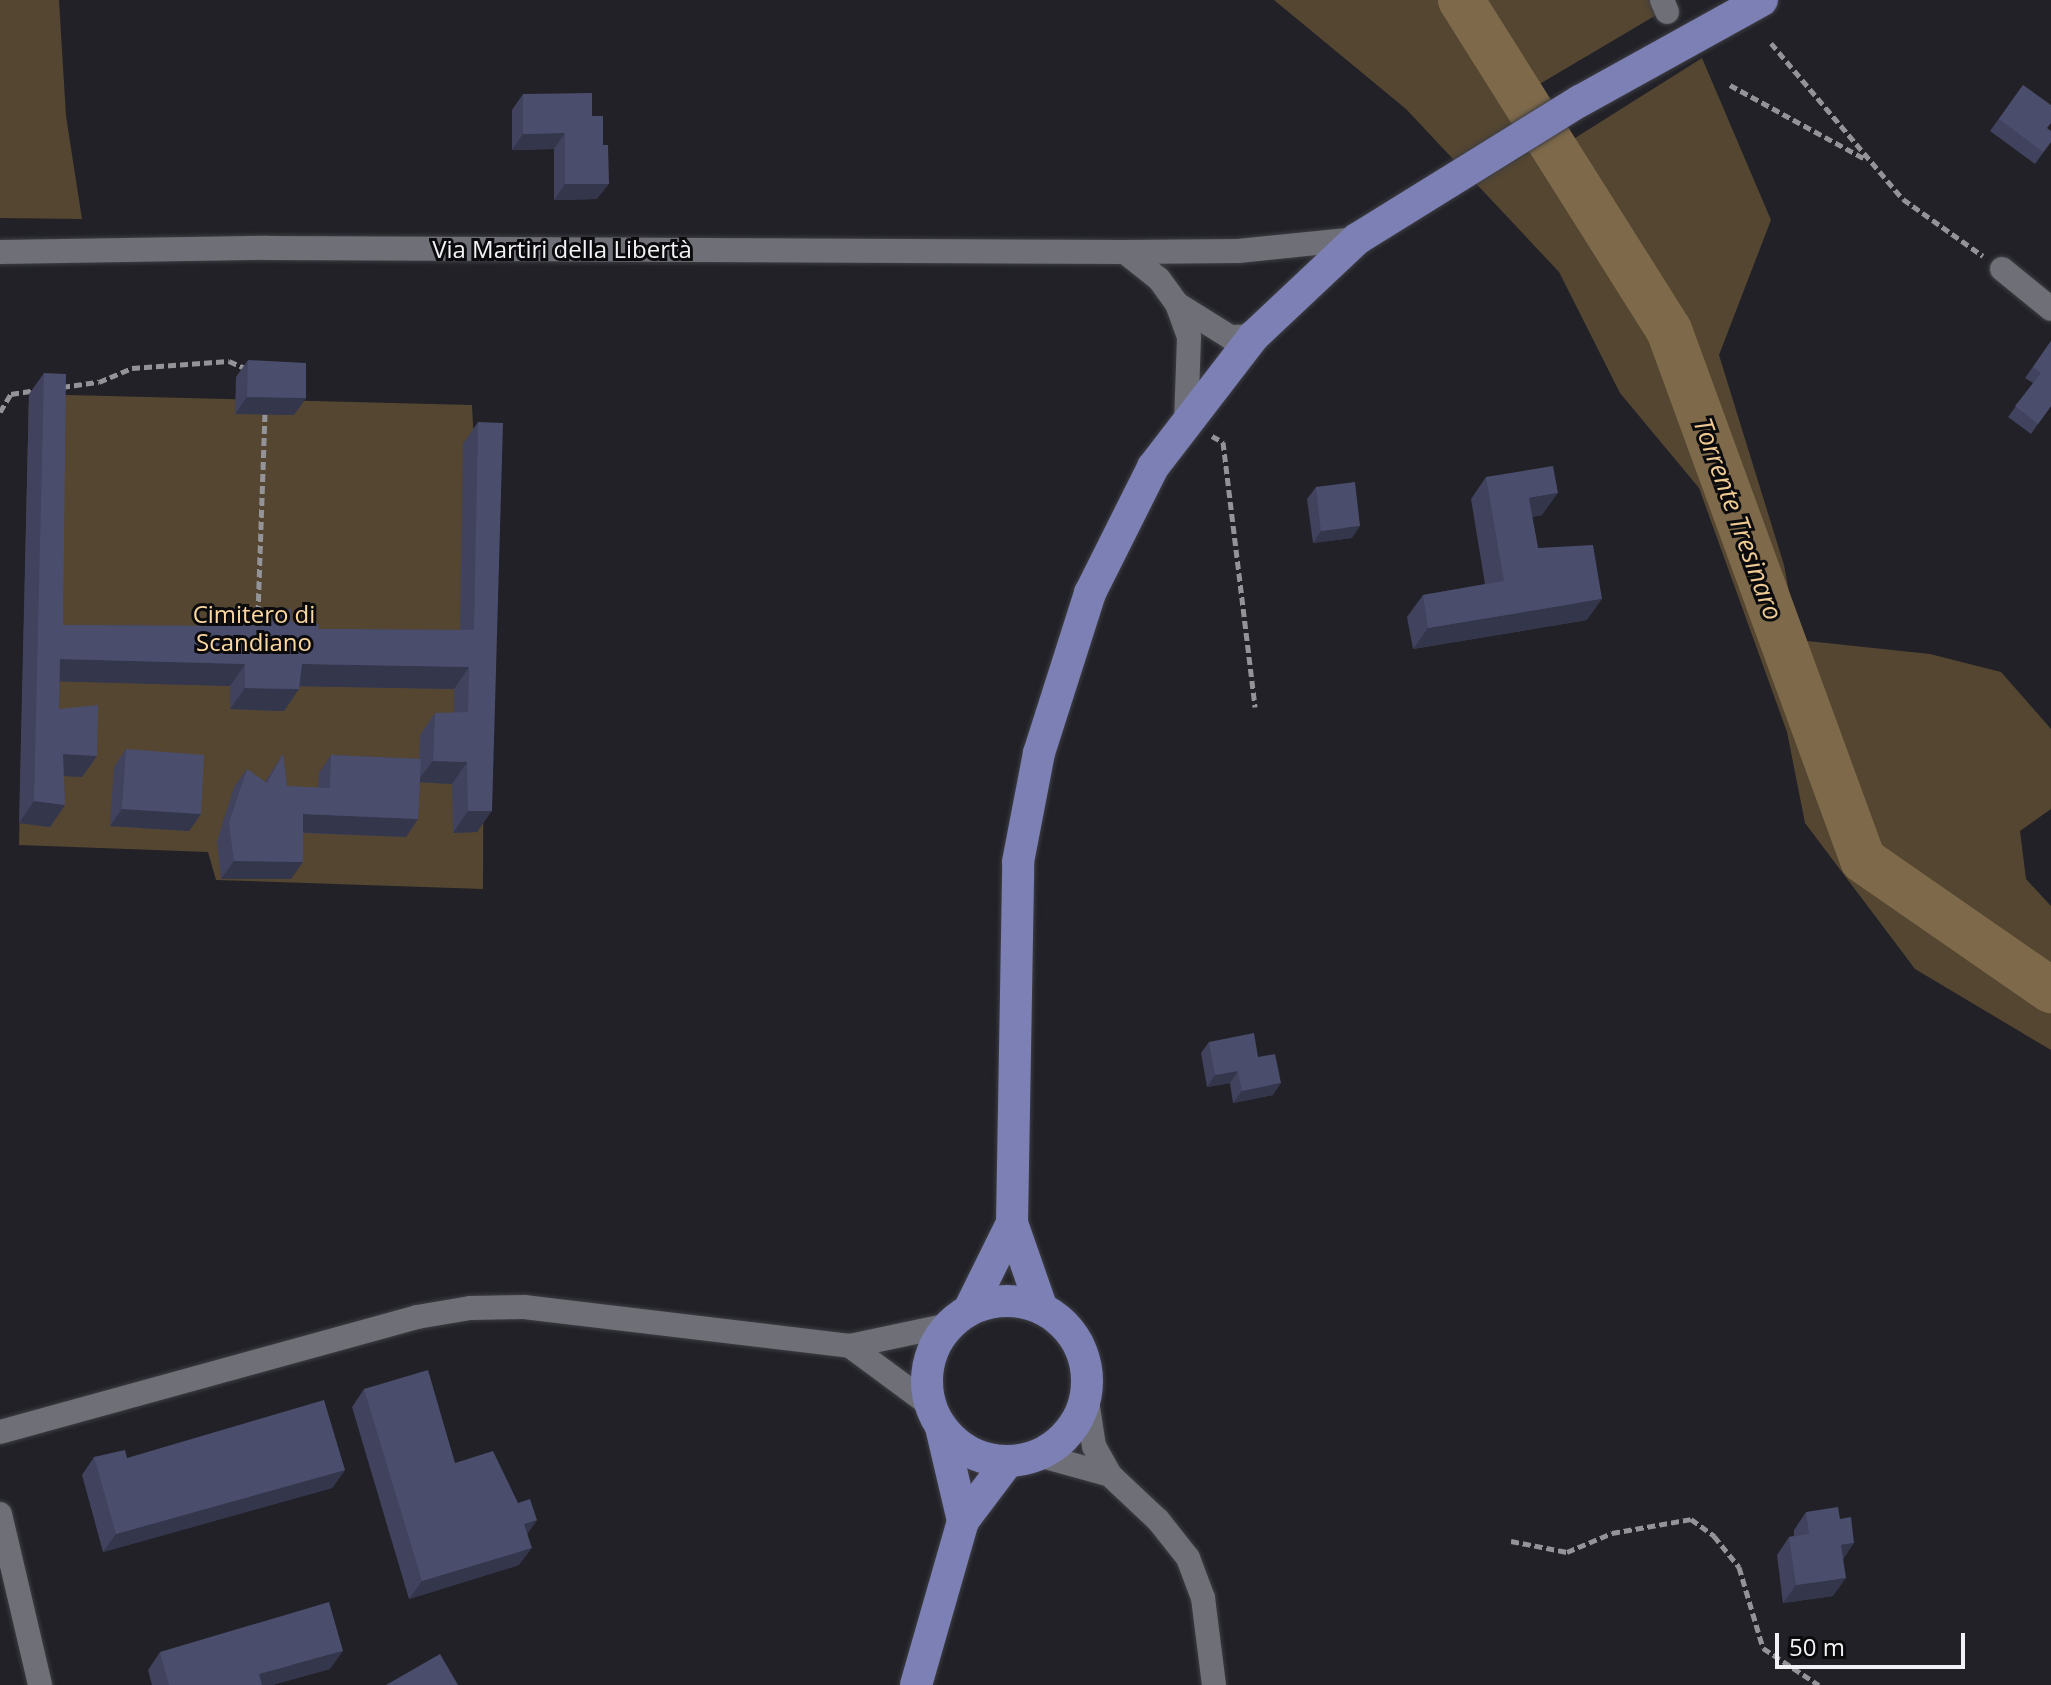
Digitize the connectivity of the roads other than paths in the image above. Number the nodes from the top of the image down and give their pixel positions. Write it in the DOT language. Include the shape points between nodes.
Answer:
graph roads {
  1 [pos="1762,0"];
  2 [pos="1357,239"];
  3 [pos="0,252"];
  4 [pos="1125,252"];
  5 [pos="2002,269"];
  6 [pos="1177,304"];
  7 [pos="2051,309"];
  8 [pos="1254,336"];
  9 [pos="1186,424"];
  10 [pos="1012,1223"];
  11 [pos="1042,1309"];
  12 [pos="959,1318"];
  13 [pos="850,1346"];
  14 [pos="1086,1394"];
  15 [pos="936,1417"];
  16 [pos="0,1432"];
  17 [pos="1023,1458"];
  18 [pos="1110,1475"];
  19 [pos="0,1514"];
  20 [pos="963,1521"];
  21 [pos="40,1685"];
  22 [pos="916,1685"];
  23 [pos="1214,1685"];
  1 -- 2 [label="main road"];
  2 -- 4 [label="street, Via Martiri della Libertà" via="1238,251"];
  2 -- 8 [label="main road"];
  3 -- 4 [label="street, Via Martiri della Libertà"];
  4 -- 6 [label="street" via="1159,279"];
  5 -- 7 [label="street"];
  6 -- 8 [label="street" via="1230,337"];
  6 -- 9 [label="street" via="1189,337"];
  8 -- 9 [label="main road"];
  9 -- 10 [label="main road" via="1153,467 1090,593 1039,753 1018,862"];
  10 -- 11 [label="main road"];
  10 -- 12 [label="main road"];
  11 -- 12 [label="main road" via="1013,1301"];
  11 -- 14 [label="main road" via="1073,1335 1085,1363"];
  12 -- 13 [label="street"];
  12 -- 15 [label="main road" via="929,1363"];
  13 -- 15 [label="street"];
  13 -- 16 [label="street" via="568,1311 470,1308 417,1317"];
  14 -- 17 [label="main road" via="1070,1431"];
  14 -- 18 [label="street" via="1094,1446"];
  15 -- 17 [label="main road" via="963,1448"];
  15 -- 20 [label="main road"];
  17 -- 18 [label="street"];
  17 -- 20 [label="main road"];
  18 -- 23 [label="street" via="1158,1520 1188,1558 1203,1598"];
  19 -- 21 [label="street"];
  20 -- 22 [label="main road"];
}
